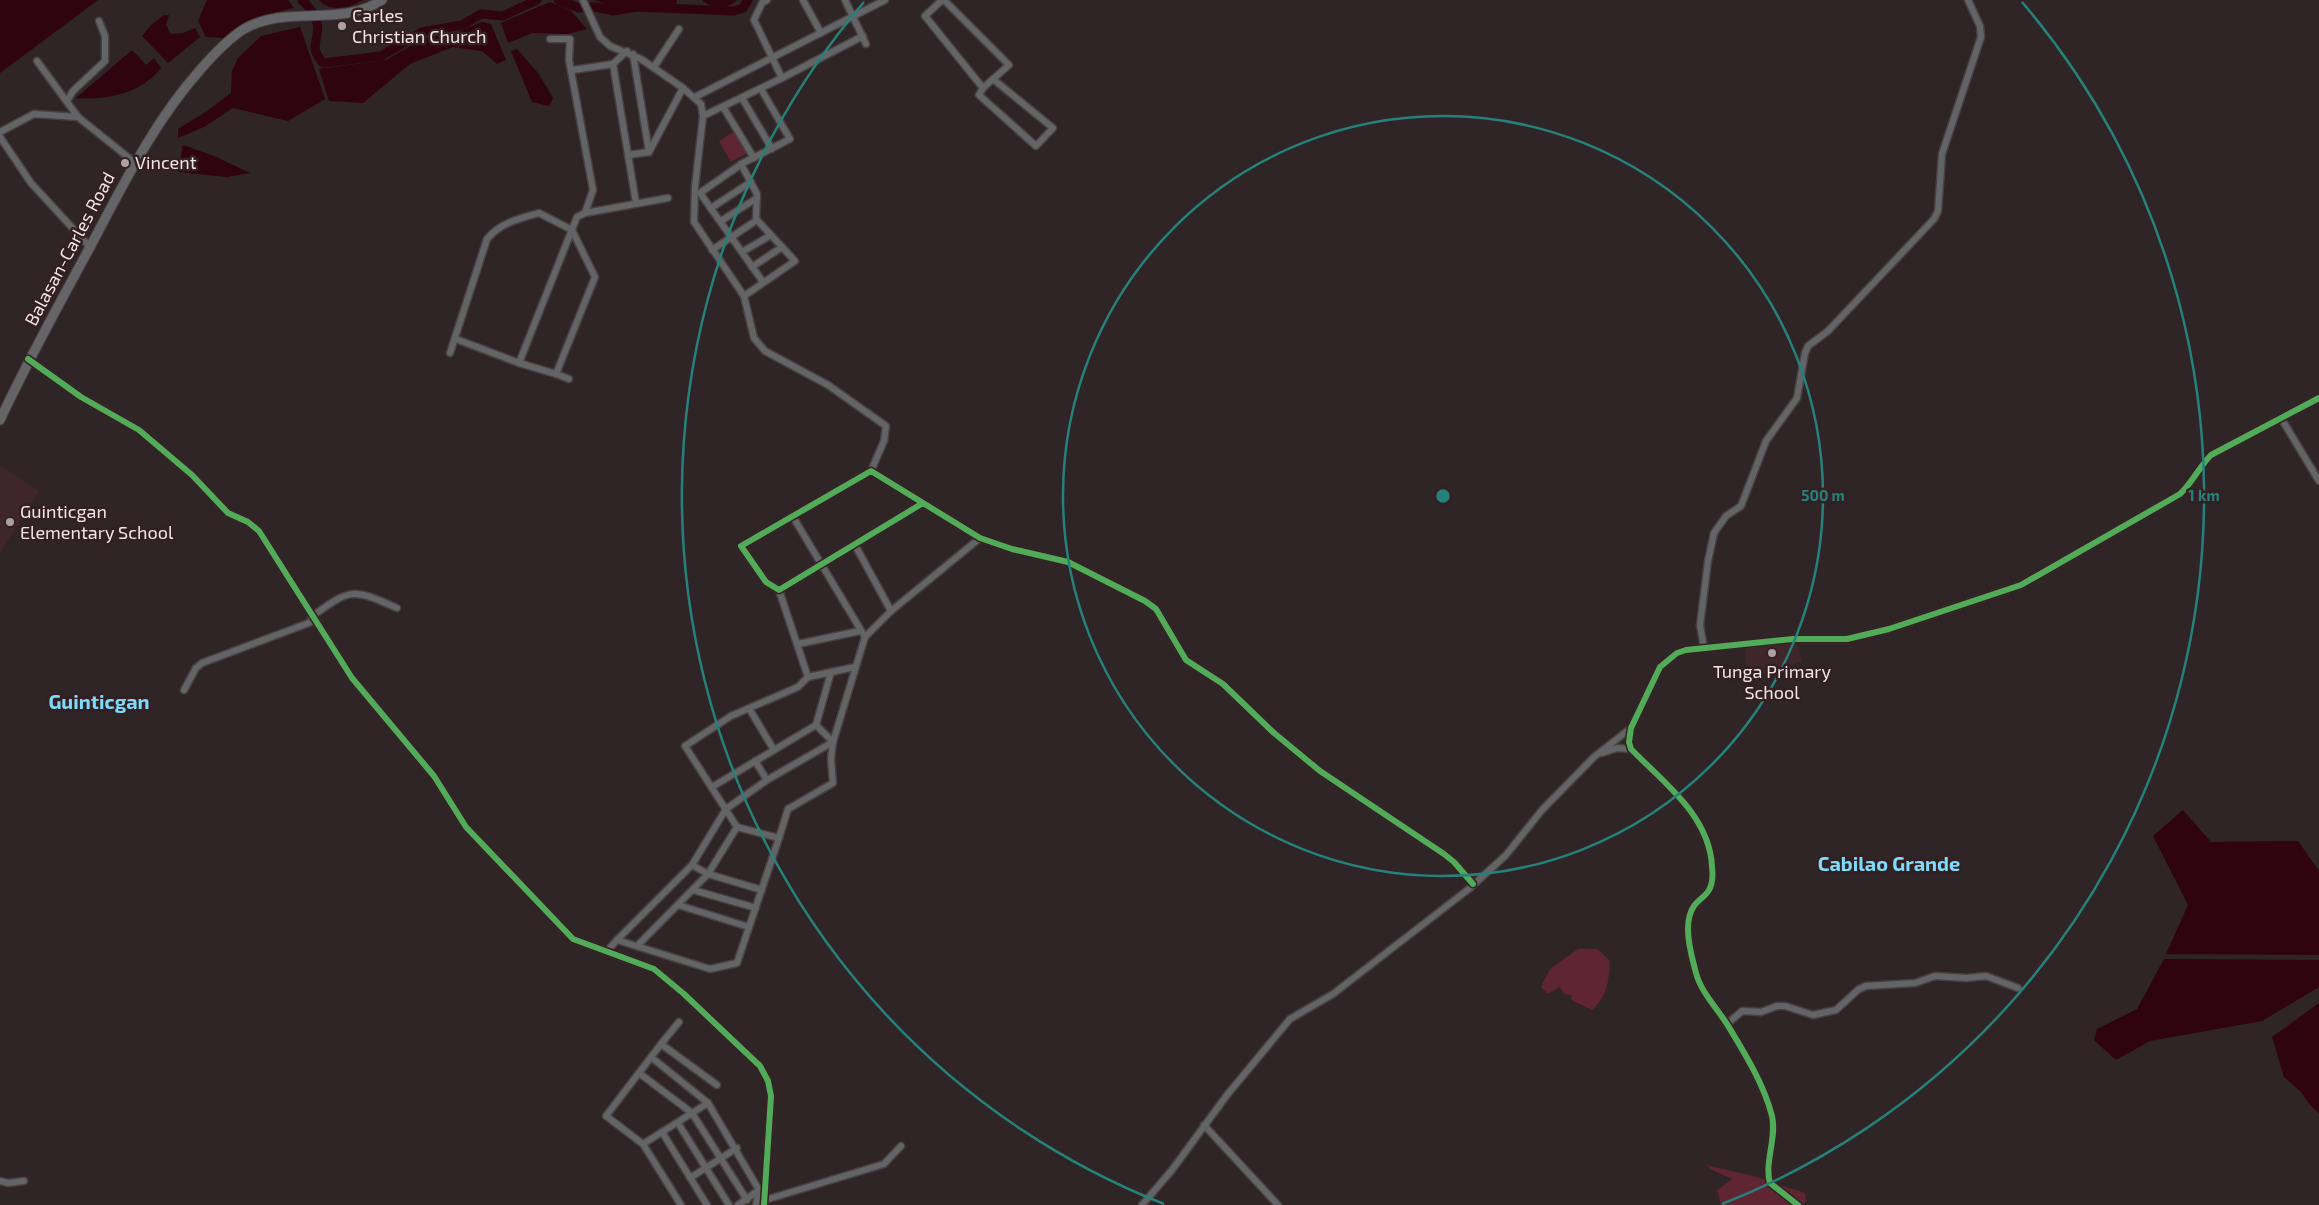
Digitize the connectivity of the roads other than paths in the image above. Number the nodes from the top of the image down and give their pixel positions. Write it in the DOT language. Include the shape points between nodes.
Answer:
graph roads {
  1 [pos="382,0"];
  2 [pos="767,0"];
  3 [pos="803,0"];
  4 [pos="845,0"];
  5 [pos="885,0"];
  6 [pos="943,0"];
  7 [pos="1968,0"];
  8 [pos="584,1"];
  9 [pos="853,17"];
  10 [pos="99,21"];
  11 [pos="679,29"];
  12 [pos="821,33"];
  13 [pos="863,36"];
  14 [pos="550,40"];
  15 [pos="866,44"];
  16 [pos="630,53"];
  17 [pos="772,59"];
  18 [pos="38,61"];
  19 [pos="613,64"];
  20 [pos="654,67"];
  21 [pos="573,70"];
  22 [pos="782,78"];
  23 [pos="993,79"];
  24 [pos="683,88"];
  25 [pos="983,88"];
  26 [pos="761,89"];
  27 [pos="695,97"];
  28 [pos="742,98"];
  29 [pos="66,101"];
  30 [pos="725,110"];
  31 [pos="703,116"];
  32 [pos="78,117"];
  33 [pos="0,132"];
  34 [pos="0,137"];
  35 [pos="772,149"];
  36 [pos="649,152"];
  37 [pos="628,155"];
  38 [pos="754,158"];
  39 [pos="134,162"];
  40 [pos="741,164"];
  41 [pos="750,182"];
  42 [pos="668,198"];
  43 [pos="757,198"];
  44 [pos="636,204"];
  45 [pos="711,208"];
  46 [pos="585,213"];
  47 [pos="757,220"];
  48 [pos="720,222"];
  49 [pos="572,230"];
  50 [pos="770,235"];
  51 [pos="731,237"];
  52 [pos="782,247"];
  53 [pos="90,248"];
  54 [pos="712,250"];
  55 [pos="742,252"];
  56 [pos="752,267"];
  57 [pos="763,282"];
  58 [pos="744,296"];
  59 [pos="456,339"];
  60 [pos="450,353"];
  61 [pos="28,359"];
  62 [pos="519,363"];
  63 [pos="556,374"];
  64 [pos="569,379"];
  65 [pos="2319,398"];
  66 [pos="2281,418"];
  67 [pos="0,420"];
  68 [pos="871,471"];
  69 [pos="2319,481"];
  70 [pos="923,503"];
  71 [pos="792,517"];
  72 [pos="980,538"];
  73 [pos="855,545"];
  74 [pos="821,564"];
  75 [pos="779,590"];
  76 [pos="397,608"];
  77 [pos="891,611"];
  78 [pos="313,619"];
  79 [pos="860,631"];
  80 [pos="864,637"];
  81 [pos="798,644"];
  82 [pos="1704,648"];
  83 [pos="856,667"];
  84 [pos="831,672"];
  85 [pos="808,677"];
  86 [pos="184,690"];
  87 [pos="750,710"];
  88 [pos="816,725"];
  89 [pos="1631,728"];
  90 [pos="833,742"];
  91 [pos="1631,749"];
  92 [pos="774,750"];
  93 [pos="1594,757"];
  94 [pos="756,761"];
  95 [pos="767,780"];
  96 [pos="712,787"];
  97 [pos="726,809"];
  98 [pos="737,827"];
  99 [pos="779,838"];
  100 [pos="692,865"];
  101 [pos="708,874"];
  102 [pos="1473,884"];
  103 [pos="693,890"];
  104 [pos="762,890"];
  105 [pos="678,905"];
  106 [pos="756,908"];
  107 [pos="749,927"];
  108 [pos="617,940"];
  109 [pos="637,946"];
  110 [pos="607,951"];
  111 [pos="2018,988"];
  112 [pos="679,1022"];
  113 [pos="1726,1024"];
  114 [pos="662,1044"];
  115 [pos="651,1057"];
  116 [pos="639,1073"];
  117 [pos="717,1085"];
  118 [pos="708,1103"];
  119 [pos="692,1113"];
  120 [pos="678,1123"];
  121 [pos="1204,1125"];
  122 [pos="662,1132"];
  123 [pos="643,1144"];
  124 [pos="901,1146"];
  125 [pos="737,1148"];
  126 [pos="721,1158"];
  127 [pos="706,1168"];
  128 [pos="690,1178"];
  129 [pos="24,1180"];
  130 [pos="0,1181"];
  131 [pos="759,1190"];
  132 [pos="747,1200"];
  133 [pos="764,1202"];
  134 [pos="681,1205"];
  135 [pos="707,1205"];
  136 [pos="729,1205"];
  137 [pos="738,1205"];
  138 [pos="756,1205"];
  139 [pos="1142,1205"];
  140 [pos="1278,1205"];
  141 [pos="1798,1205"];
  1 -- 39 [label="main road, Balasan-Carles Road" via="347,15 264,20 245,29 228,41 180,92"];
  2 -- 17 [label="street" via="762,2 754,20"];
  3 -- 12 [label="street"];
  4 -- 9 [label="street"];
  5 -- 9 [label="street"];
  6 -- 23 [label="street" via="1009,65"];
  6 -- 25 [label="street" via="924,16"];
  7 -- 82 [label="street" via="1980,26 1981,37 1942,154 1938,211 1828,331 1808,346 1797,398 1766,441 1741,506 1726,516 1714,533 1700,625"];
  8 -- 16 [label="street" via="600,37 610,46"];
  9 -- 12 [label="street"];
  9 -- 13 [label="street"];
  10 -- 29 [label="street" via="105,36 105,61"];
  11 -- 20 [label="street"];
  12 -- 17 [label="street"];
  13 -- 15 [label="street"];
  13 -- 22 [label="street"];
  14 -- 21 [label="street" via="570,39"];
  16 -- 19 [label="street"];
  16 -- 20 [label="street"];
  16 -- 36 [label="street"];
  17 -- 22 [label="street"];
  17 -- 27 [label="street"];
  18 -- 29 [label="street"];
  19 -- 21 [label="street"];
  19 -- 37 [label="street"];
  20 -- 24 [label="street"];
  21 -- 46 [label="street" via="593,190"];
  22 -- 26 [label="street"];
  23 -- 25 [label="street"];
  23 -- 25 [label="street" via="1053,128 1036,146 979,95"];
  24 -- 27 [label="street"];
  24 -- 36 [label="street"];
  26 -- 28 [label="street"];
  26 -- 35 [label="street" via="790,140"];
  27 -- 31 [label="street" via="701,104"];
  28 -- 31 [label="street"];
  28 -- 35 [label="street"];
  29 -- 32 [label="street"];
  30 -- 38 [label="street"];
  31 -- 54 [label="street" via="694,222"];
  32 -- 33 [label="street" via="34,114"];
  32 -- 39 [label="street"];
  34 -- 53 [label="street" via="31,183"];
  35 -- 38 [label="street"];
  36 -- 37 [label="street"];
  37 -- 44 [label="street"];
  38 -- 40 [label="street"];
  39 -- 53 [label="main road, Balasan-Carles Road"];
  40 -- 41 [label="street"];
  40 -- 45 [label="street" via="700,193"];
  41 -- 43 [label="street"];
  41 -- 45 [label="street"];
  42 -- 44 [label="street"];
  43 -- 47 [label="street"];
  43 -- 48 [label="street"];
  44 -- 46 [label="street"];
  45 -- 48 [label="street"];
  46 -- 49 [label="street" via="577,217"];
  47 -- 50 [label="street"];
  47 -- 51 [label="street"];
  48 -- 51 [label="street"];
  49 -- 59 [label="street" via="539,213 494,230 487,239"];
  49 -- 62 [label="street"];
  49 -- 63 [label="street" via="595,277"];
  50 -- 52 [label="street"];
  50 -- 55 [label="street"];
  51 -- 54 [label="street"];
  51 -- 55 [label="street"];
  52 -- 56 [label="street"];
  52 -- 57 [label="street" via="795,260"];
  53 -- 61 [label="main road, Balasan-Carles Road"];
  54 -- 58 [label="street"];
  55 -- 56 [label="street"];
  56 -- 57 [label="street"];
  57 -- 58 [label="street"];
  58 -- 68 [label="street" via="754,338 766,350 828,385 886,426 884,441"];
  59 -- 60 [label="street"];
  59 -- 62 [label="street"];
  61 -- 67 [label="main road, Balasan-Carles Road"];
  61 -- 78 [label="street" via="81,397 139,430 192,475 228,513 259,531"];
  62 -- 63 [label="street"];
  63 -- 64 [label="street"];
  65 -- 66 [label="street"];
  66 -- 69 [label="street"];
  66 -- 82 [label="street" via="2211,455 2180,494 2005,592 1847,639 1792,639"];
  68 -- 70 [label="street"];
  68 -- 71 [label="street"];
  70 -- 72 [label="street"];
  70 -- 73 [label="street"];
  71 -- 74 [label="street"];
  71 -- 75 [label="street" via="741,546 766,582"];
  72 -- 77 [label="street"];
  72 -- 102 [label="street" via="1068,562 1156,608 1186,660 1223,684 1320,771 1444,854"];
  73 -- 74 [label="street"];
  73 -- 77 [label="street"];
  74 -- 75 [label="street"];
  74 -- 79 [label="street"];
  75 -- 81 [label="street"];
  76 -- 78 [label="street" via="350,593"];
  77 -- 80 [label="street"];
  78 -- 86 [label="street" via="202,663"];
  78 -- 110 [label="street" via="352,678 434,776 466,827 573,939"];
  79 -- 80 [label="street"];
  79 -- 81 [label="street"];
  80 -- 83 [label="street"];
  81 -- 85 [label="street"];
  82 -- 89 [label="street" via="1677,653 1666,660"];
  83 -- 84 [label="street"];
  83 -- 90 [label="street"];
  84 -- 85 [label="street"];
  84 -- 88 [label="street"];
  85 -- 87 [label="street" via="798,687"];
  87 -- 92 [label="street"];
  87 -- 96 [label="street" via="731,716 685,746"];
  88 -- 90 [label="street"];
  88 -- 92 [label="street"];
  89 -- 91 [label="street"];
  89 -- 93 [label="street"];
  90 -- 95 [label="street"];
  90 -- 99 [label="street" via="834,783 788,809"];
  91 -- 93 [label="street" via="1610,749"];
  91 -- 113 [label="street" via="1673,790 1699,822 1708,841 1712,882 1693,907 1688,928 1702,990"];
  92 -- 94 [label="street"];
  93 -- 102 [label="street" via="1536,816 1506,855"];
  94 -- 95 [label="street"];
  94 -- 96 [label="street"];
  95 -- 97 [label="street"];
  96 -- 97 [label="street"];
  97 -- 98 [label="street"];
  97 -- 100 [label="street"];
  98 -- 99 [label="street"];
  98 -- 101 [label="street"];
  99 -- 104 [label="street"];
  100 -- 101 [label="street"];
  100 -- 108 [label="street"];
  101 -- 103 [label="street"];
  101 -- 104 [label="street"];
  102 -- 121 [label="street" via="1333,994 1290,1019"];
  103 -- 105 [label="street"];
  103 -- 106 [label="street"];
  104 -- 106 [label="street"];
  105 -- 107 [label="street"];
  105 -- 109 [label="street"];
  106 -- 107 [label="street"];
  107 -- 109 [label="street" via="737,963 710,969"];
  108 -- 109 [label="street"];
  108 -- 110 [label="street"];
  110 -- 133 [label="street" via="654,969 765,1073 770,1088 771,1112"];
  111 -- 113 [label="street" via="1986,976 1935,976 1915,983 1866,986 1836,1010 1813,1015 1777,1006 1761,1012 1742,1011"];
  112 -- 114 [label="street"];
  113 -- 141 [label="street" via="1754,1072 1772,1116 1770,1183"];
  114 -- 115 [label="street"];
  114 -- 117 [label="street"];
  115 -- 116 [label="street"];
  115 -- 118 [label="street"];
  116 -- 119 [label="street"];
  116 -- 123 [label="street" via="606,1116"];
  118 -- 119 [label="street"];
  118 -- 125 [label="street"];
  119 -- 120 [label="street"];
  119 -- 126 [label="street"];
  120 -- 122 [label="street"];
  120 -- 127 [label="street"];
  121 -- 139 [label="street"];
  121 -- 140 [label="street"];
  122 -- 123 [label="street"];
  122 -- 128 [label="street"];
  123 -- 134 [label="street"];
  124 -- 133 [label="street" via="884,1164"];
  125 -- 126 [label="street"];
  125 -- 131 [label="street"];
  126 -- 127 [label="street"];
  126 -- 132 [label="street"];
  127 -- 128 [label="street"];
  127 -- 136 [label="street"];
  128 -- 135 [label="street"];
  129 -- 130 [label="street"];
  131 -- 132 [label="street"];
  131 -- 138 [label="street"];
  132 -- 137 [label="street"];
}
